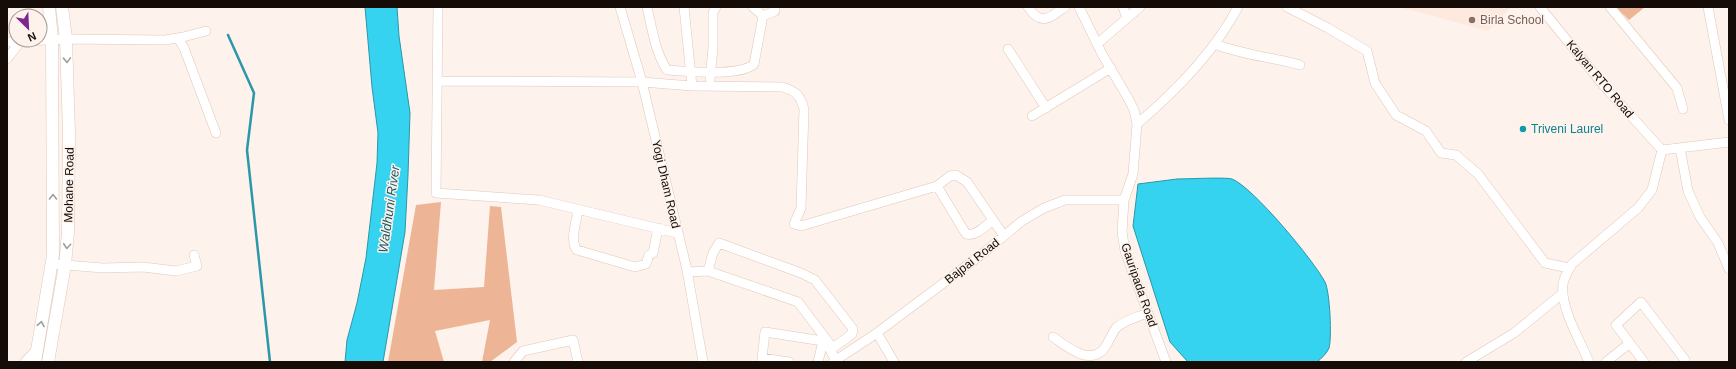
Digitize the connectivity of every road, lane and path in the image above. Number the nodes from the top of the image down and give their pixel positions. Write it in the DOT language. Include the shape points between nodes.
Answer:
graph roads {
  1 [pos="49,7"];
  2 [pos="62,7"];
  3 [pos="438,7"];
  4 [pos="620,7"];
  5 [pos="647,7"];
  6 [pos="684,7"];
  7 [pos="716,7"];
  8 [pos="752,7"];
  9 [pos="774,7"];
  10 [pos="1028,7"];
  11 [pos="1065,7"];
  12 [pos="1079,7"];
  13 [pos="1123,7"];
  14 [pos="1140,7"];
  15 [pos="1238,7"];
  16 [pos="1287,7"];
  17 [pos="1540,7"];
  18 [pos="1610,7"];
  19 [pos="1708,7"];
  20 [pos="763,16"];
  21 [pos="1127,18"];
  22 [pos="206,31"];
  23 [pos="178,38"];
  24 [pos="66,39"];
  25 [pos="48,40"];
  26 [pos="52,40"];
  27 [pos="1097,44"];
  28 [pos="1215,44"];
  29 [pos="15,48"];
  30 [pos="1008,49"];
  31 [pos="7,59"];
  32 [pos="1300,65"];
  33 [pos="1111,68"];
  34 [pos="691,72"];
  35 [pos="710,73"];
  36 [pos="437,80"];
  37 [pos="642,82"];
  38 [pos="692,86"];
  39 [pos="710,86"];
  40 [pos="1046,108"];
  41 [pos="1683,110"];
  42 [pos="1032,116"];
  43 [pos="1729,120"];
  44 [pos="1137,124"];
  45 [pos="216,133"];
  46 [pos="1729,142"];
  47 [pos="1680,148"];
  48 [pos="1662,150"];
  49 [pos="937,186"];
  50 [pos="1124,200"];
  51 [pos="578,210"];
  52 [pos="993,220"];
  53 [pos="658,228"];
  54 [pos="677,233"];
  55 [pos="1004,236"];
  56 [pos="194,255"];
  57 [pos="53,264"];
  58 [pos="65,265"];
  59 [pos="1569,268"];
  60 [pos="1729,269"];
  61 [pos="708,271"];
  62 [pos="687,272"];
  63 [pos="1563,293"];
  64 [pos="1147,313"];
  65 [pos="877,334"];
  66 [pos="1053,337"];
  67 [pos="824,339"];
  68 [pos="1630,343"];
  69 [pos="832,347"];
  70 [pos="37,349"];
  71 [pos="1685,360"];
  72 [pos="835,361"];
  73 [pos="25,362"];
  74 [pos="35,362"];
  75 [pos="48,362"];
  76 [pos="514,362"];
  77 [pos="578,362"];
  78 [pos="703,362"];
  79 [pos="789,362"];
  80 [pos="818,362"];
  81 [pos="894,362"];
  82 [pos="1166,362"];
  83 [pos="1466,362"];
  84 [pos="1589,362"];
  85 [pos="1606,362"];
  86 [pos="1644,362"];
  1 -- 26 [label="main road, Mohane Road"];
  2 -- 24 [label="main road, Mohane Road"];
  3 -- 36 [label="street"];
  4 -- 37 [label="street, Yogi Dham Road"];
  5 -- 34 [label="street" via="662,62 667,70"];
  6 -- 34 [label="street"];
  7 -- 35 [label="street" via="713,13"];
  8 -- 20 [label="street"];
  9 -- 20 [label="street" via="774,11"];
  10 -- 11 [label="street" via="1034,15 1044,20"];
  12 -- 27 [label="street, Gauripada Road"];
  13 -- 21 [label="street"];
  14 -- 21 [label="street"];
  15 -- 28 [label="street"];
  16 -- 59 [label="street" via="1367,51 1375,83 1396,115 1426,131 1441,153 1456,156 1478,174 1545,264"];
  17 -- 48 [label="street, Kalyan RTO Road" via="1604,86"];
  18 -- 41 [label="street" via="1677,88"];
  19 -- 43 [label="street"];
  20 -- 35 [label="street" via="754,64 748,70"];
  21 -- 27 [label="street"];
  22 -- 23 [label="street"];
  23 -- 24 [label="street"];
  23 -- 45 [label="street"];
  24 -- 26 [label="street"];
  24 -- 58 [label="main road, Mohane Road, one-way" via="70,133"];
  25 -- 26 [label="street"];
  57 -- 26 [label="main road, Mohane Road, one-way"];
  27 -- 33 [label="street, Gauripada Road"];
  28 -- 32 [label="street" via="1231,51"];
  28 -- 44 [label="street"];
  29 -- 31 [label="street"];
  30 -- 40 [label="street"];
  33 -- 40 [label="street"];
  33 -- 44 [label="street, Gauripada Road" via="1134,110"];
  34 -- 35 [label="street"];
  34 -- 38 [label="street"];
  35 -- 39 [label="street"];
  36 -- 37 [label="street"];
  36 -- 51 [label="street" via="436,193 539,200"];
  37 -- 38 [label="street"];
  37 -- 54 [label="street, Yogi Dham Road"];
  38 -- 39 [label="street"];
  39 -- 49 [label="street" via="782,87 792,90 801,98 804,109 801,208 794,224 801,226"];
  40 -- 42 [label="street"];
  44 -- 50 [label="street, Gauripada Road" via="1133,174"];
  46 -- 47 [label="street"];
  47 -- 48 [label="street"];
  47 -- 60 [label="street" via="1688,191 1700,217 1718,243"];
  48 -- 59 [label="street" via="1652,190 1645,200"];
  49 -- 52 [label="street" via="950,176 956,175 967,182"];
  49 -- 52 [label="street" via="966,234 975,234"];
  50 -- 55 [label="street, Bajpai Road" via="1065,200 1022,220"];
  50 -- 64 [label="street, Gauripada Road" via="1122,232 1125,251"];
  51 -- 53 [label="street"];
  51 -- 53 [label="street" via="574,240 574,247 577,250 635,267 646,264 649,255 653,253"];
  52 -- 55 [label="street"];
  53 -- 54 [label="street"];
  54 -- 62 [label="street, Yogi Dham Road"];
  55 -- 65 [label="street, Bajpai Road"];
  56 -- 58 [label="street" via="197,266 176,271 143,267 103,268"];
  57 -- 58 [label="street"];
  70 -- 57 [label="main road, Mohane Road, one-way"];
  58 -- 75 [label="main road, Mohane Road"];
  59 -- 63 [label="street" via="1563,283"];
  61 -- 62 [label="street"];
  61 -- 67 [label="street" via="798,302"];
  61 -- 69 [label="street" via="717,245 723,243 815,280 853,330 852,334"];
  62 -- 78 [label="street, Yogi Dham Road"];
  63 -- 83 [label="street" via="1514,333"];
  63 -- 84 [label="street" via="1567,311"];
  64 -- 66 [label="street" via="1117,327 1102,350 1096,354 1087,356"];
  64 -- 82 [label="street, Gauripada Road"];
  65 -- 72 [label="street, Bajpai Road"];
  65 -- 81 [label="street"];
  67 -- 69 [label="street"];
  67 -- 79 [label="street" via="765,332 762,358"];
  67 -- 80 [label="street"];
  68 -- 71 [label="street" via="1616,325 1641,302"];
  68 -- 85 [label="street"];
  68 -- 86 [label="street"];
  69 -- 72 [label="street" via="830,350"];
  70 -- 73 [label="street"];
  70 -- 74 [label="main road, Mohane Road"];
  76 -- 77 [label="street" via="523,351 573,340"];
}
